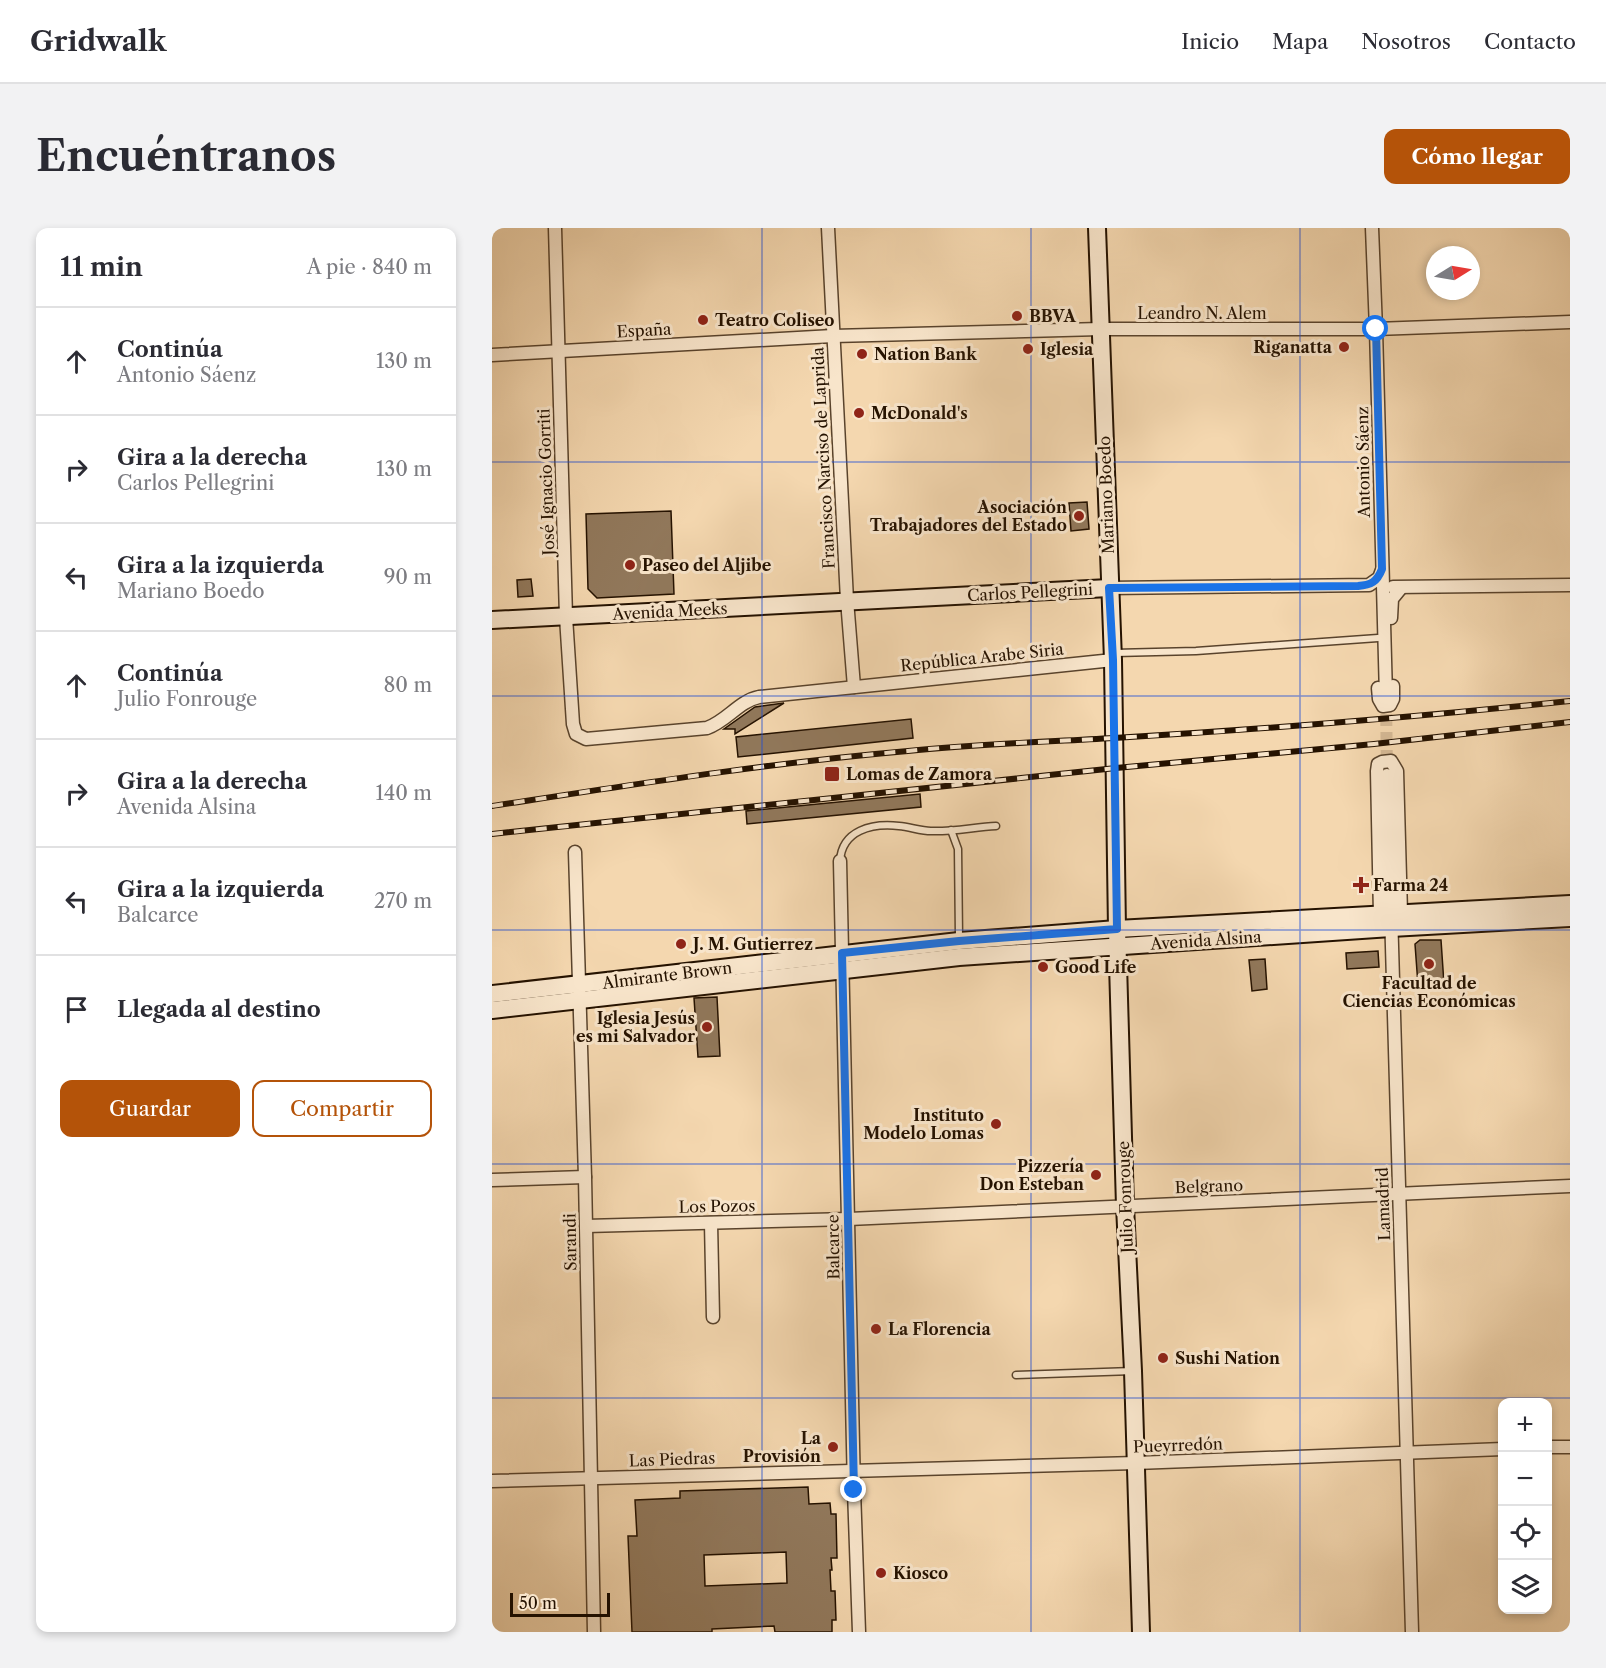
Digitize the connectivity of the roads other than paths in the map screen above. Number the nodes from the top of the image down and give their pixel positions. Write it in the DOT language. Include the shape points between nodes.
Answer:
graph roads {
  1 [pos="555,228"];
  2 [pos="828,228"];
  3 [pos="1097,228"];
  4 [pos="1371,228"];
  5 [pos="1570,322"];
  6 [pos="1100,329"];
  7 [pos="1376,329"];
  8 [pos="833,336"];
  9 [pos="559,351"];
  10 [pos="492,355"];
  11 [pos="1382,569"];
  12 [pos="1570,585"];
  13 [pos="1358,586"];
  14 [pos="1109,588"];
  15 [pos="1401,588"];
  16 [pos="847,600"];
  17 [pos="566,617"];
  18 [pos="492,620"];
  19 [pos="1378,638"];
  20 [pos="1113,656"];
  21 [pos="854,687"];
  22 [pos="1386,696"];
  23 [pos="576,734"];
  24 [pos="1115,762"];
  25 [pos="1387,775"];
  26 [pos="996,826"];
  27 [pos="951,830"];
  28 [pos="575,852"];
  29 [pos="840,861"];
  30 [pos="1570,904"];
  31 [pos="1390,917"];
  32 [pos="1570,918"];
  33 [pos="1118,937"];
  34 [pos="959,949"];
  35 [pos="842,961"];
  36 [pos="579,993"];
  37 [pos="492,994"];
  38 [pos="492,1010"];
  39 [pos="585,1177"];
  40 [pos="492,1180"];
  41 [pos="1570,1186"];
  42 [pos="1400,1194"];
  43 [pos="1125,1206"];
  44 [pos="849,1219"];
  45 [pos="711,1223"];
  46 [pos="586,1226"];
  47 [pos="713,1317"];
  48 [pos="1133,1371"];
  49 [pos="1016,1375"];
  50 [pos="1570,1446"];
  51 [pos="1552,1447"];
  52 [pos="1498,1449"];
  53 [pos="1407,1453"];
  54 [pos="1136,1463"];
  55 [pos="854,1470"];
  56 [pos="590,1478"];
  57 [pos="492,1481"];
  58 [pos="594,1632"];
  59 [pos="859,1632"];
  60 [pos="1141,1632"];
  61 [pos="1412,1632"];
  1 -- 9 [label="street, José Ignacio Gorriti"];
  2 -- 8 [label="street, Francisco Narciso de Laprida"];
  3 -- 6 [label="street, Mariano Boedo"];
  4 -- 7 [label="street, Antonio Sáenz"];
  5 -- 7 [label="street, Leandro N. Alem"];
  6 -- 7 [label="street, Leandro N. Alem"];
  6 -- 8 [label="street, Leandro N. Alem"];
  6 -- 14 [label="street, Mariano Boedo"];
  7 -- 11 [label="street, Antonio Sáenz"];
  8 -- 9 [label="street, España"];
  8 -- 16 [label="street, Francisco Narciso de Laprida"];
  9 -- 10 [label="street, España"];
  9 -- 17 [label="street, José Ignacio Gorriti"];
  11 -- 13 [label="street" via="1375,582"];
  11 -- 15 [label="street" via="1389,585"];
  11 -- 22 [label="street, Antonio Sáenz"];
  12 -- 15 [label="street"];
  13 -- 14 [label="street, Carlos Pellegrini"];
  13 -- 19 [label="street" via="1375,598"];
  14 -- 16 [label="street, Carlos Pellegrini"];
  14 -- 20 [label="street, Mariano Boedo"];
  15 -- 19 [label="street" via="1392,599 1391,608 1393,699 1390,705 1383,706 1379,699"];
  16 -- 17 [label="street, Avenida Meeks"];
  16 -- 21 [label="street, Francisco Narciso de Laprida"];
  17 -- 18 [label="street, Avenida Meeks"];
  17 -- 23 [label="street, José Ignacio Gorriti"];
  19 -- 20 [label="lane"];
  20 -- 21 [label="street, República Arabe Siria"];
  20 -- 24 [label="street, Mariano Boedo"];
  21 -- 23 [label="street, República Arabe Siria" via="751,699 707,728 586,739"];
  24 -- 33 [label="street, Julio Fonrouge"];
  25 -- 31 [label="street, Lamadrid"];
  26 -- 27 [label="lane"];
  27 -- 29 [label="lane" via="897,825 861,830 845,841"];
  27 -- 34 [label="lane" via="958,849"];
  28 -- 36 [label="street, Sarandi"];
  29 -- 35 [label="street, Balcarce"];
  30 -- 31 [label="street, Avenida Alsina"];
  31 -- 31 [label="street, Lamadrid" via="1396,771 1391,762 1382,762 1377,771"];
  31 -- 32 [label="street, Avenida Alsina"];
  31 -- 33 [label="street, Avenida Alsina"];
  31 -- 42 [label="street, Lamadrid"];
  33 -- 34 [label="street, Avenida Alsina"];
  33 -- 43 [label="street, Julio Fonrouge"];
  34 -- 35 [label="street, Avenida Alsina"];
  35 -- 36 [label="street, Almirante Brown"];
  35 -- 44 [label="street, Balcarce"];
  36 -- 37 [label="street, Almirante Brown"];
  36 -- 38 [label="street, Almirante Brown"];
  36 -- 39 [label="street, Sarandi"];
  39 -- 40 [label="street"];
  39 -- 46 [label="street, Sarandi"];
  41 -- 42 [label="street, Belgrano"];
  42 -- 43 [label="street, Belgrano"];
  42 -- 53 [label="street, Lamadrid"];
  43 -- 44 [label="street, Belgrano"];
  43 -- 48 [label="street, Julio Fonrouge"];
  44 -- 45 [label="street, Los Pozos"];
  44 -- 55 [label="street, Balcarce"];
  45 -- 46 [label="street, Los Pozos"];
  45 -- 47 [label="street"];
  46 -- 56 [label="street, Sarandi"];
  48 -- 49 [label="lane"];
  48 -- 54 [label="street, Julio Fonrouge"];
  50 -- 51 [label="street"];
  52 -- 53 [label="street, Pueyrredón"];
  53 -- 54 [label="street, Pueyrredón"];
  53 -- 61 [label="street, Lamadrid"];
  54 -- 55 [label="street, Pueyrredón"];
  54 -- 60 [label="street, Julio Fonrouge"];
  55 -- 56 [label="street, Las Piedras"];
  55 -- 59 [label="street, Balcarce"];
  56 -- 57 [label="street, Las Piedras"];
  56 -- 58 [label="street, Sarandi"];
}
